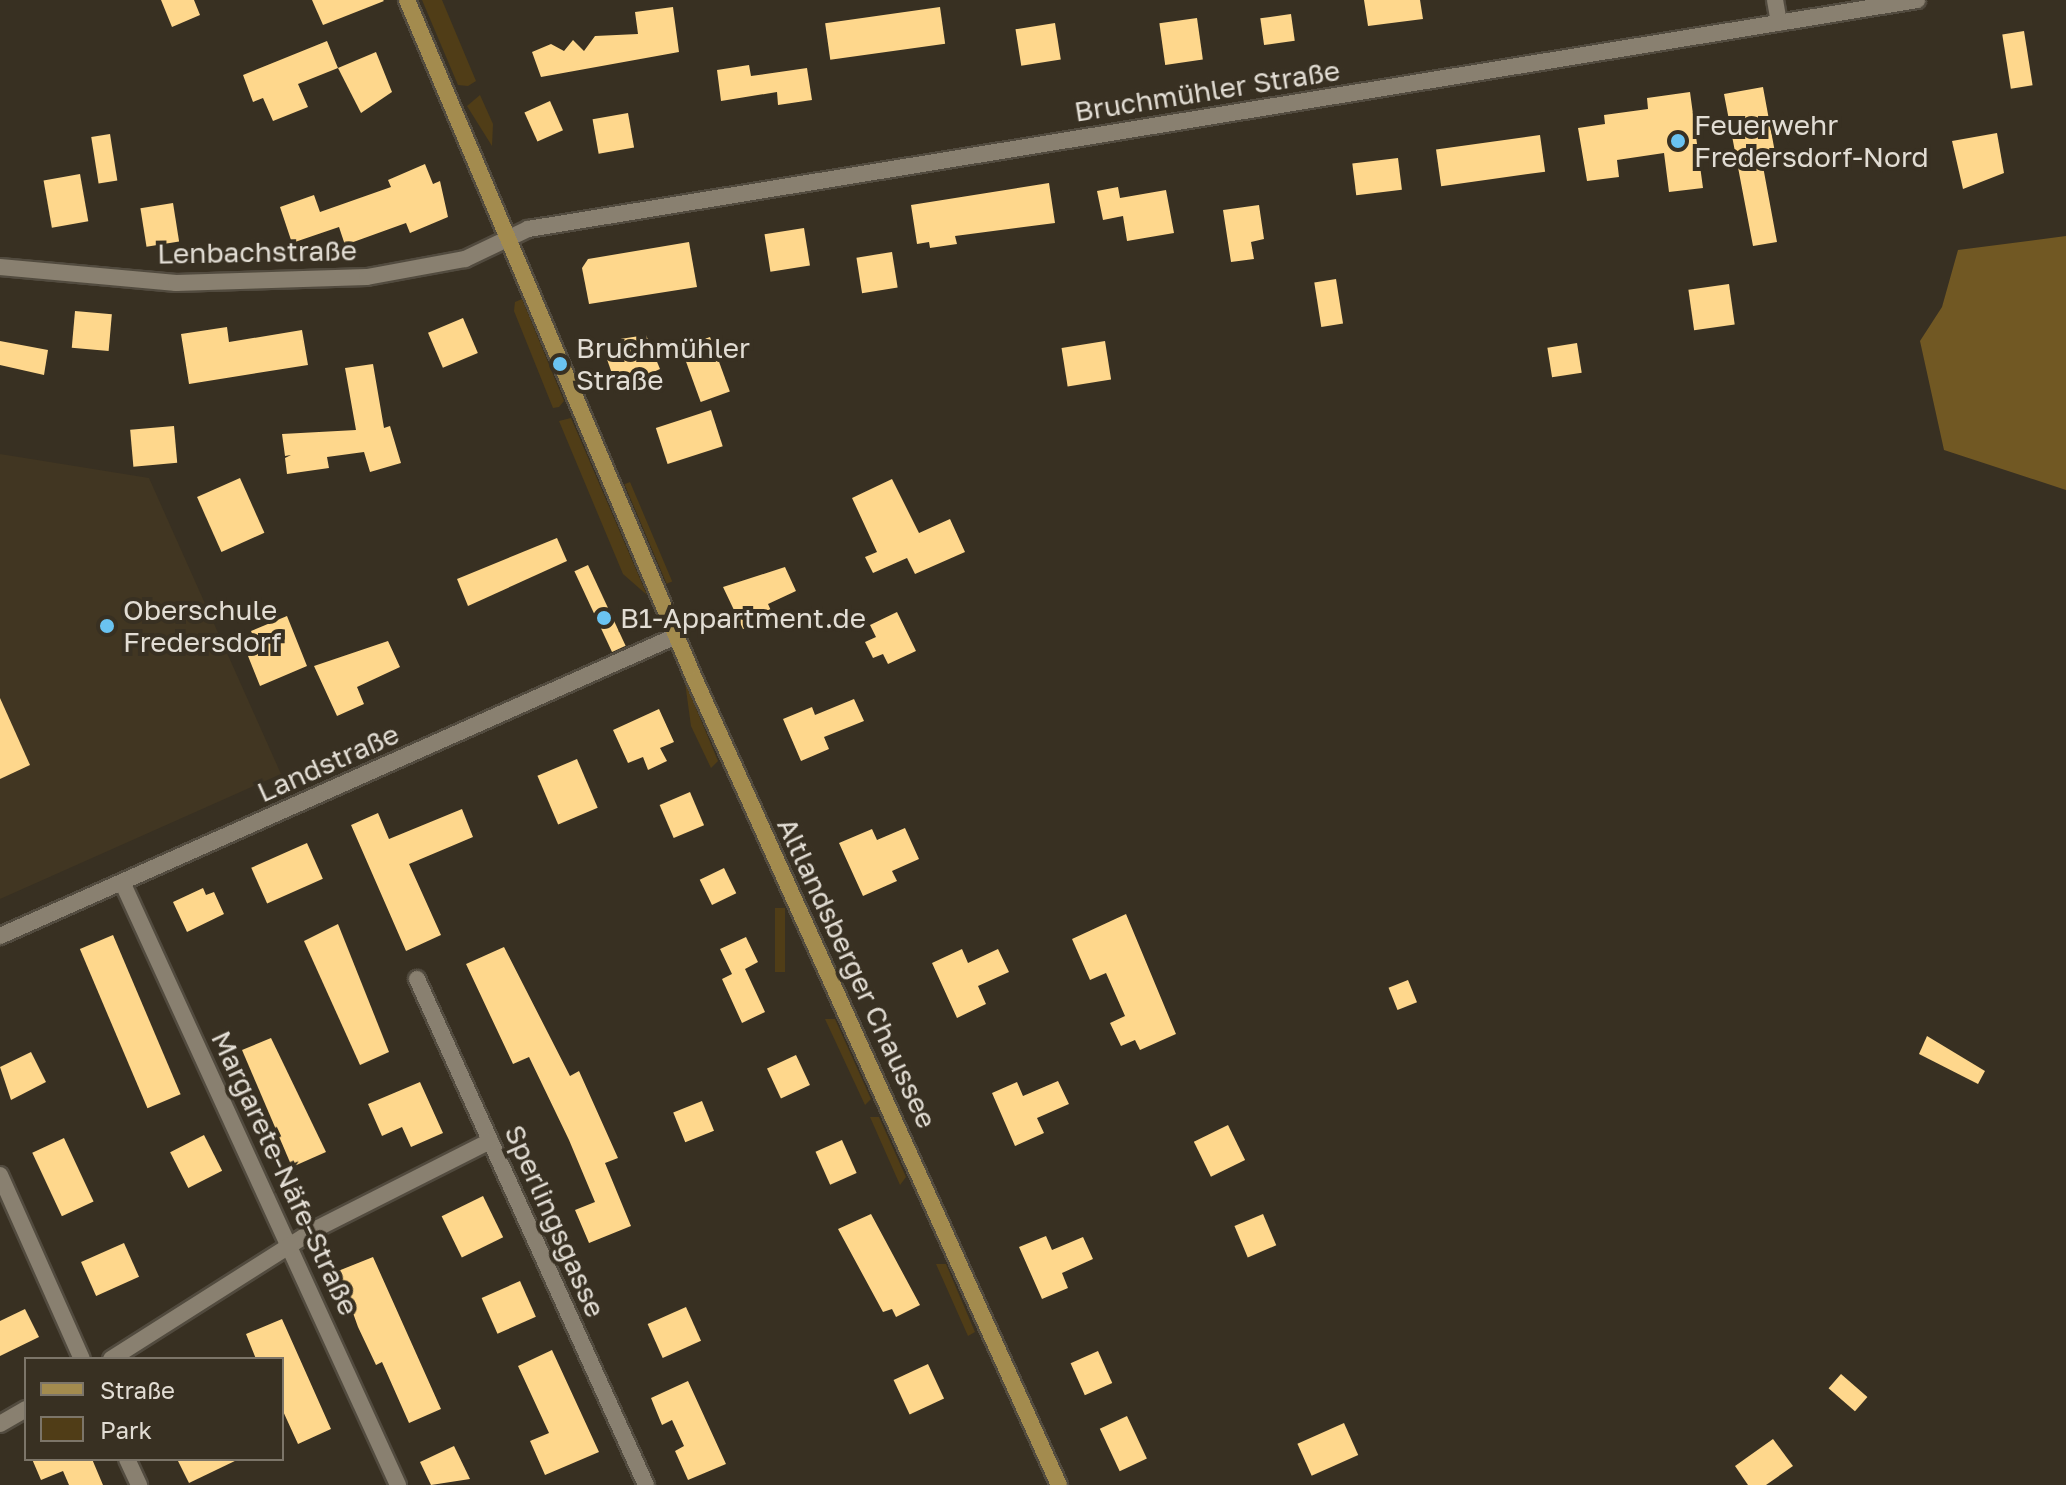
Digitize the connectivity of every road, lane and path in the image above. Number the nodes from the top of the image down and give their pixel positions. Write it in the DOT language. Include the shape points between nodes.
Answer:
graph roads {
  1 [pos="407,0"];
  2 [pos="1775,0"];
  3 [pos="1917,0"];
  4 [pos="1779,23"];
  5 [pos="508,237"];
  6 [pos="0,267"];
  7 [pos="676,636"];
  8 [pos="123,884"];
  9 [pos="0,936"];
  10 [pos="417,979"];
  11 [pos="490,1141"];
  12 [pos="0,1175"];
  13 [pos="293,1247"];
  14 [pos="81,1357"];
  15 [pos="114,1357"];
  16 [pos="24,1410"];
  17 [pos="0,1424"];
  18 [pos="128,1461"];
  19 [pos="139,1485"];
  20 [pos="398,1485"];
  21 [pos="646,1485"];
  22 [pos="1059,1485"];
  1 -- 5 [label="main road, Altlandsberger Chaussee"];
  2 -- 4 [label="street"];
  3 -- 4 [label="street, Bruchmühler Straße"];
  4 -- 5 [label="street, Bruchmühler Straße"];
  5 -- 6 [label="street, Lenbachstraße" via="440,265 275,283 176,283"];
  5 -- 7 [label="main road, Altlandsberger Chaussee"];
  7 -- 8 [label="street, Landstraße"];
  7 -- 22 [label="main road, Altlandsberger Chaussee"];
  8 -- 9 [label="street, Landstraße"];
  8 -- 13 [label="street, Margarete-Näfe-Straße"];
  10 -- 11 [label="street, Sperlingsgasse"];
  11 -- 13 [label="street" via="316,1229"];
  11 -- 21 [label="street, Sperlingsgasse"];
  12 -- 14 [label="street"];
  13 -- 15 [label="street"];
  13 -- 20 [label="street, Margarete-Näfe-Straße"];
  16 -- 17 [label="street"];
  18 -- 19 [label="street"];
}
